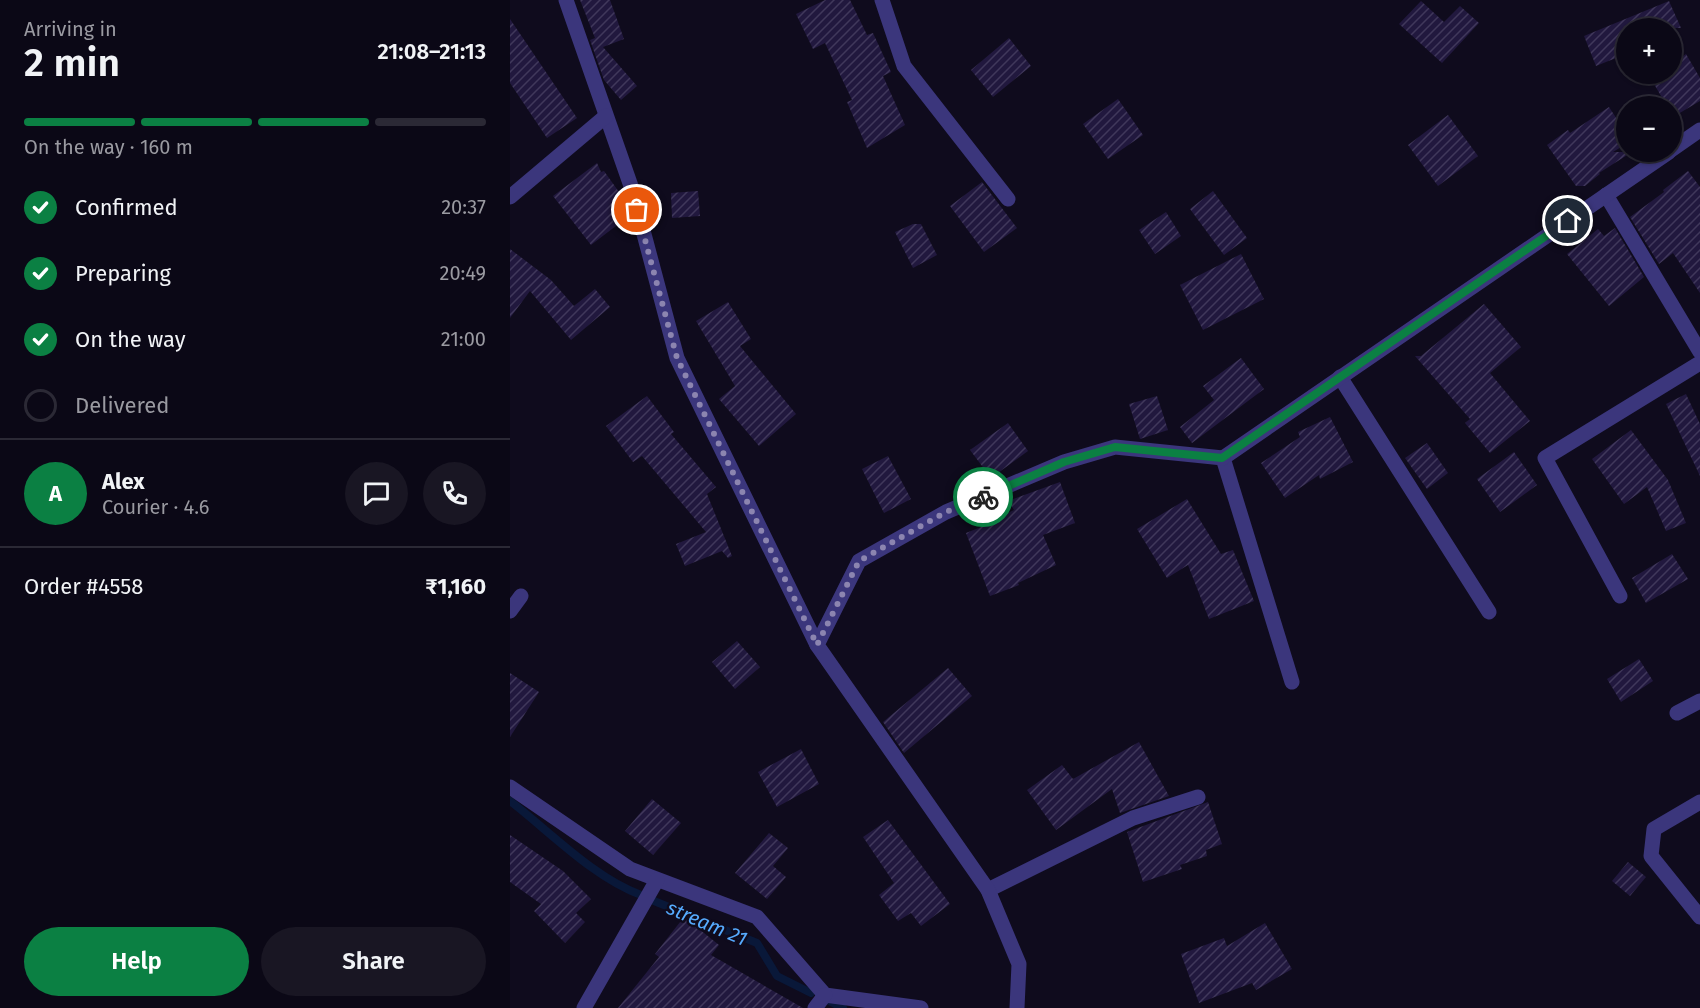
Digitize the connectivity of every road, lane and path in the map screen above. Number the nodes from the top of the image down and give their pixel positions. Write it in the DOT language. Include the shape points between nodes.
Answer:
graph roads {
  1 [pos="566,0"];
  2 [pos="882,0"];
  3 [pos="606,116"];
  4 [pos="1700,130"];
  5 [pos="1682,143"];
  6 [pos="1654,162"];
  7 [pos="1606,195"];
  8 [pos="510,197"];
  9 [pos="1008,199"];
  10 [pos="1700,352"];
  11 [pos="1700,363"];
  12 [pos="1340,377"];
  13 [pos="1222,458"];
  14 [pos="521,596"];
  15 [pos="1620,597"];
  16 [pos="510,611"];
  17 [pos="1489,612"];
  18 [pos="817,645"];
  19 [pos="1292,682"];
  20 [pos="1700,701"];
  21 [pos="1677,713"];
  22 [pos="510,787"];
  23 [pos="1198,797"];
  24 [pos="1700,802"];
  25 [pos="657,880"];
  26 [pos="988,890"];
  27 [pos="1700,917"];
  28 [pos="825,995"];
  29 [pos="584,1008"];
  30 [pos="814,1008"];
  31 [pos="921,1008"];
  32 [pos="1017,1008"];
  1 -- 3 [label="street"];
  2 -- 9 [label="street" via="904,66"];
  3 -- 8 [label="street"];
  3 -- 18 [label="street" via="632,189 677,358"];
  4 -- 5 [label="street"];
  6 -- 7 [label="street"];
  7 -- 10 [label="street"];
  7 -- 12 [label="street"];
  11 -- 15 [label="street" via="1545,458"];
  12 -- 13 [label="street"];
  12 -- 17 [label="street"];
  13 -- 18 [label="street" via="1115,447 1064,462 946,512 859,561"];
  13 -- 19 [label="street"];
  14 -- 16 [label="street"];
  18 -- 26 [label="street"];
  20 -- 21 [label="street"];
  22 -- 25 [label="street" via="630,869"];
  23 -- 26 [label="street" via="1133,818"];
  24 -- 27 [label="street" via="1654,829 1651,856"];
  25 -- 28 [label="street" via="757,917"];
  25 -- 29 [label="street"];
  26 -- 32 [label="street" via="1019,964"];
  28 -- 30 [label="street"];
  28 -- 31 [label="street"];
}
